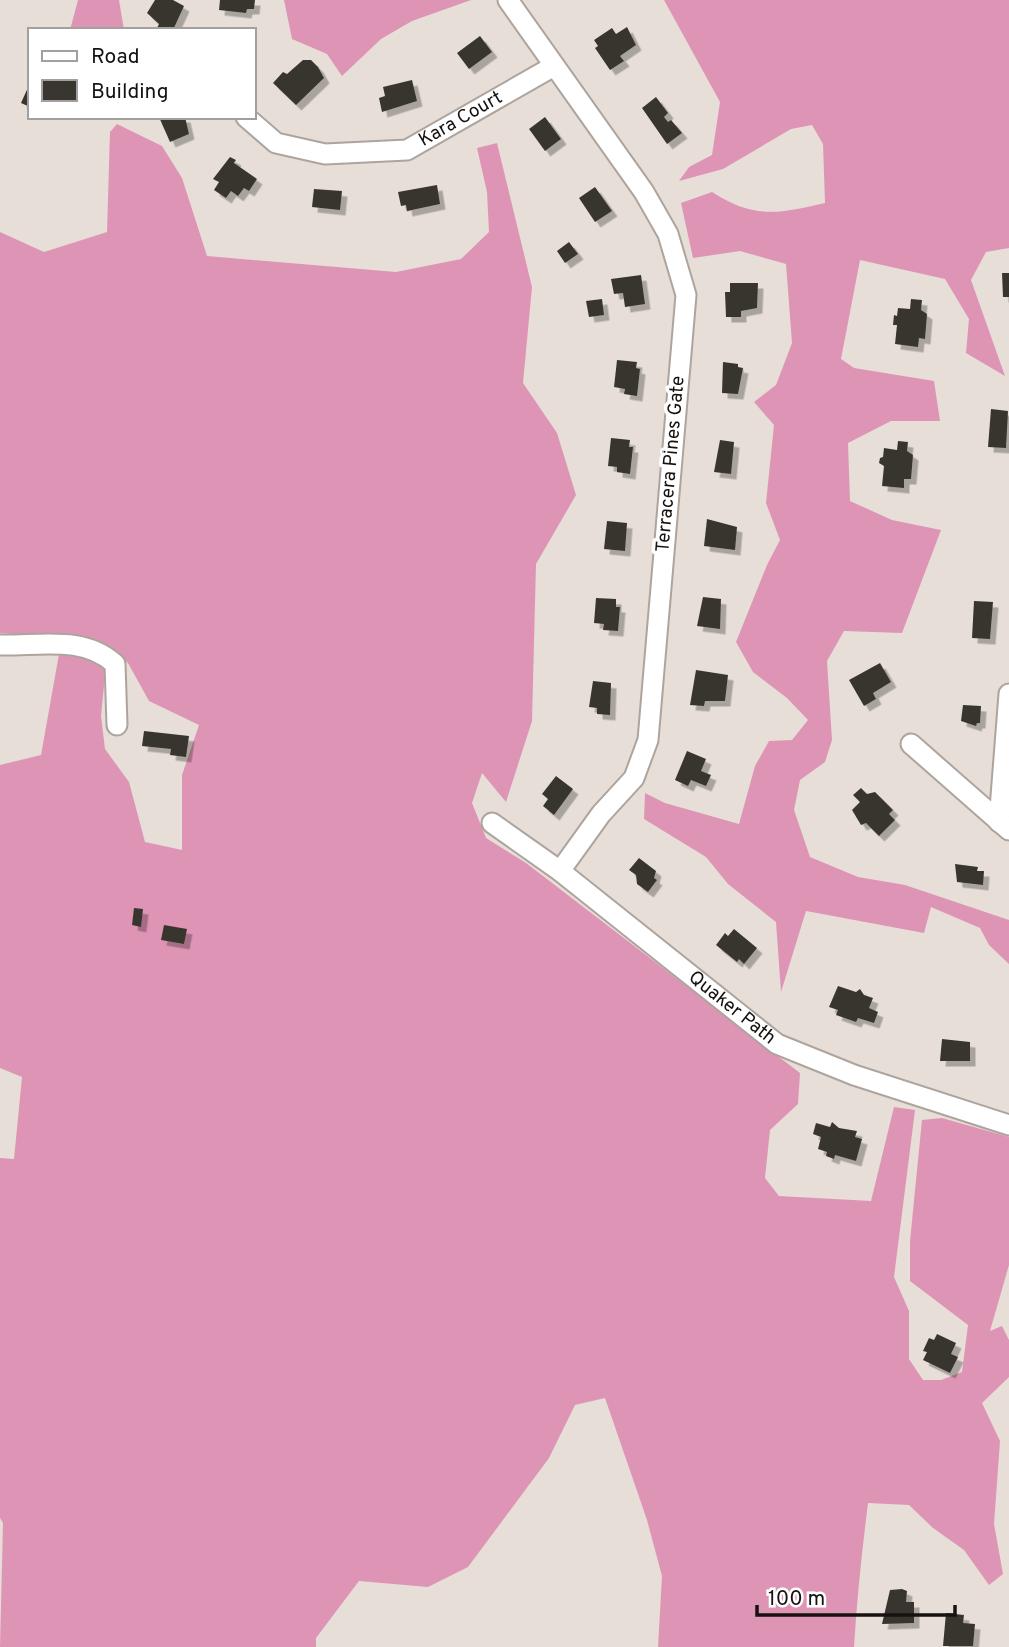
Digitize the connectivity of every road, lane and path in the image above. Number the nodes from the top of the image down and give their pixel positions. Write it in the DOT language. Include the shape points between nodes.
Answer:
graph roads {
  1 [pos="508,0"];
  2 [pos="554,66"];
  3 [pos="248,119"];
  4 [pos="0,645"];
  5 [pos="1009,694"];
  6 [pos="117,725"];
  7 [pos="911,744"];
  8 [pos="492,823"];
  9 [pos="1004,826"];
  10 [pos="560,871"];
  11 [pos="1009,1125"];
  1 -- 2 [label="street, Terracera Pines Gate"];
  2 -- 3 [label="street, Kara Court" via="407,150 325,154 276,143"];
  2 -- 10 [label="street, Terracera Pines Gate" via="645,192 668,234 686,295 648,740 634,778"];
  4 -- 6 [label="street" via="53,643 103,653 115,664"];
  5 -- 9 [label="street"];
  7 -- 9 [label="street"];
  8 -- 10 [label="street, Quaker Path"];
  10 -- 11 [label="street, Quaker Path" via="777,1044 854,1075"];
}
